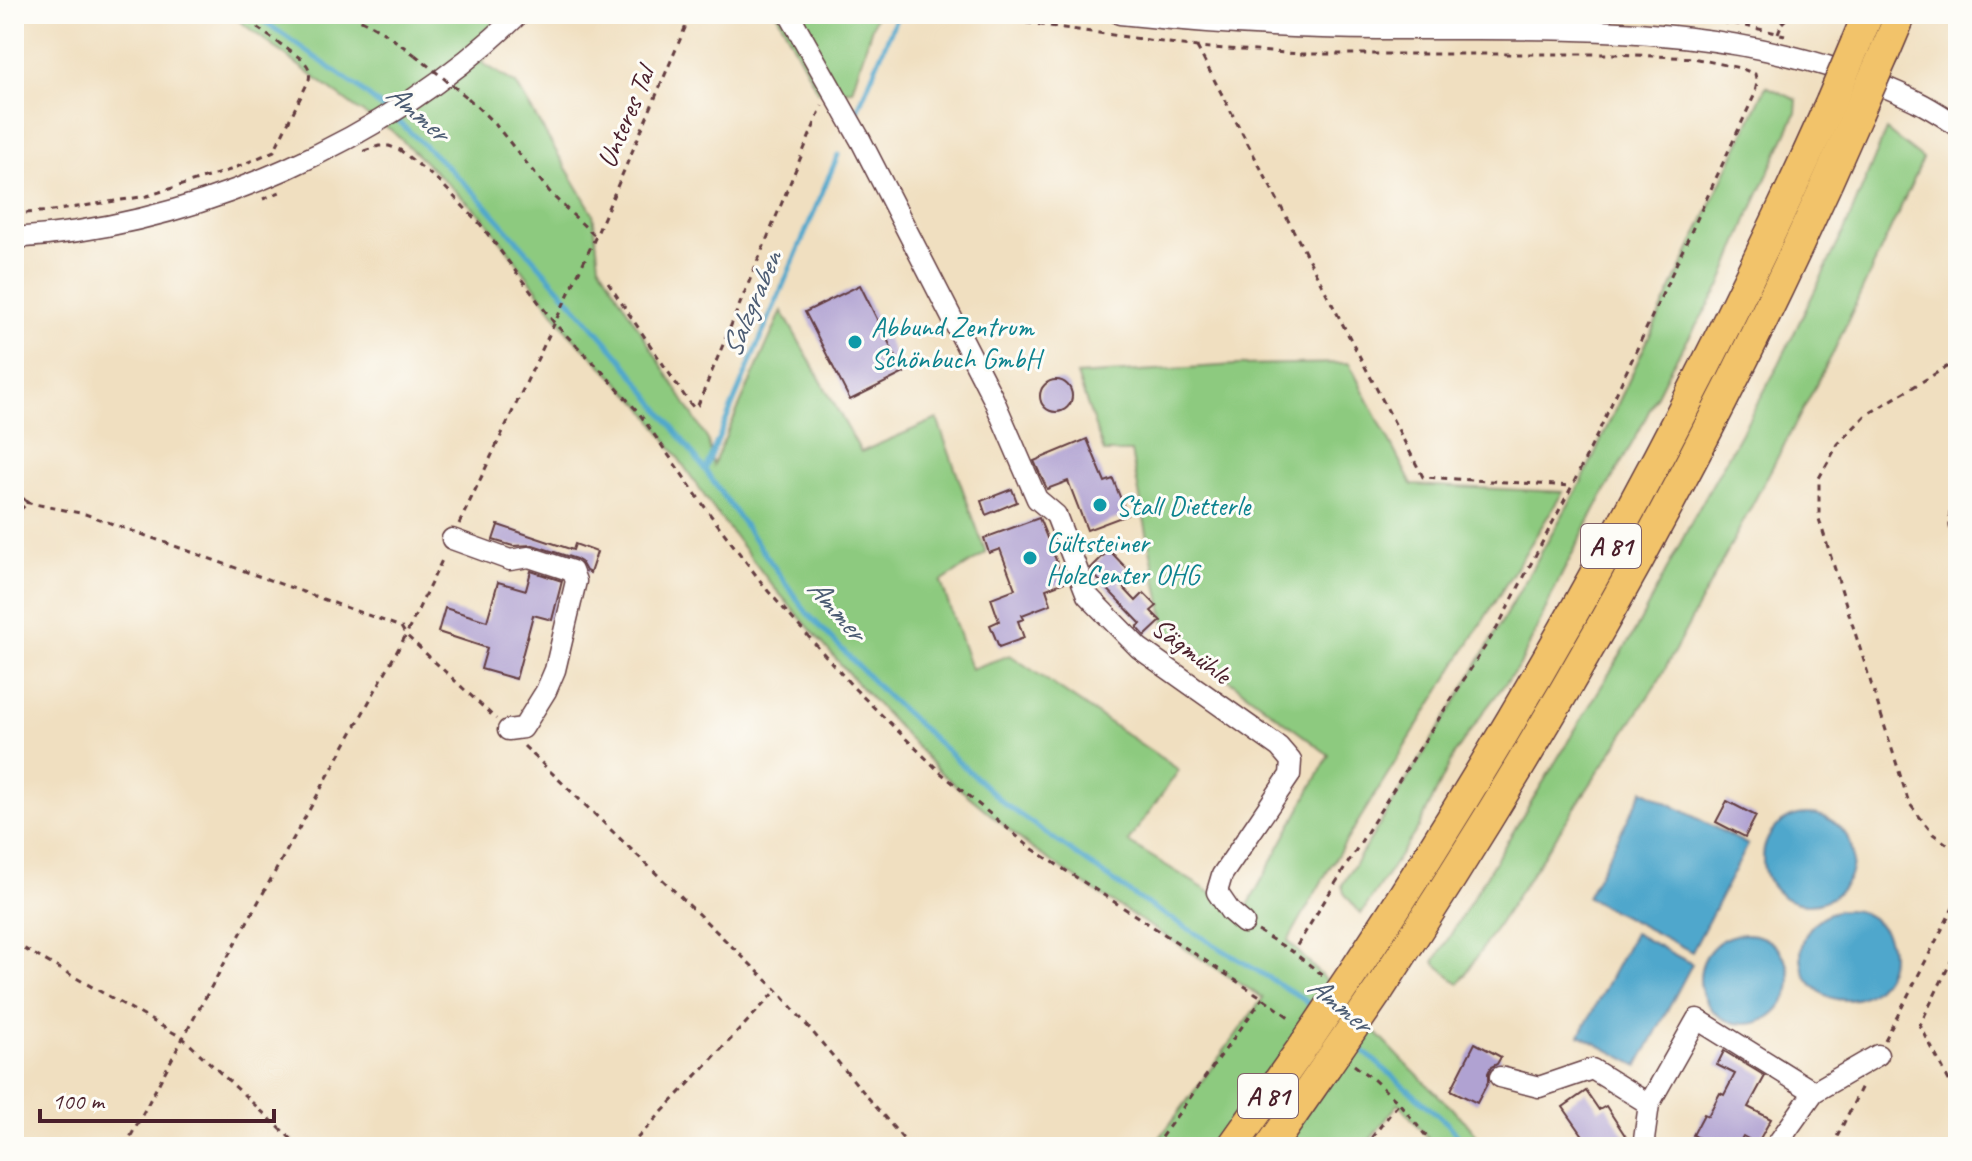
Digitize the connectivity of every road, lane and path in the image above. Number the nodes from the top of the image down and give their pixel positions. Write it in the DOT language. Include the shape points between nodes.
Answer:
graph roads {
  1 [pos="238,14"];
  2 [pos="350,14"];
  3 [pos="519,14"];
  4 [pos="691,14"];
  5 [pos="789,14"];
  6 [pos="1120,14"];
  7 [pos="1782,14"];
  8 [pos="1791,14"];
  9 [pos="1868,14"];
  10 [pos="1901,14"];
  11 [pos="1782,23"];
  12 [pos="1778,33"];
  13 [pos="1197,47"];
  14 [pos="1870,49"];
  15 [pos="1663,57"];
  16 [pos="831,86"];
  17 [pos="1958,93"];
  18 [pos="1955,102"];
  19 [pos="1844,107"];
  20 [pos="1958,126"];
  21 [pos="354,155"];
  22 [pos="289,188"];
  23 [pos="263,199"];
  24 [pos="14,214"];
  25 [pos="596,236"];
  26 [pos="14,238"];
  27 [pos="608,283"];
  28 [pos="555,324"];
  29 [pos="1958,360"];
  30 [pos="1572,486"];
  31 [pos="1958,489"];
  32 [pos="14,490"];
  33 [pos="14,500"];
  34 [pos="28,503"];
  35 [pos="14,515"];
  36 [pos="452,539"];
  37 [pos="1958,559"];
  38 [pos="406,635"];
  39 [pos="508,730"];
  40 [pos="1958,852"];
  41 [pos="1958,898"];
  42 [pos="1244,923"];
  43 [pos="14,943"];
  44 [pos="1958,947"];
  45 [pos="777,990"];
  46 [pos="183,1038"];
  47 [pos="1878,1055"];
  48 [pos="1500,1077"];
  49 [pos="1814,1092"];
  50 [pos="1958,1098"];
  51 [pos="1399,1103"];
  52 [pos="1649,1104"];
  53 [pos="125,1147"];
  54 [pos="300,1147"];
  55 [pos="629,1147"];
  56 [pos="910,1147"];
  57 [pos="1154,1147"];
  58 [pos="1232,1147"];
  59 [pos="1270,1147"];
  60 [pos="1364,1147"];
  61 [pos="1643,1147"];
  62 [pos="1775,1147"];
  63 [pos="1832,1147"];
  1 -- 24 [label="path" via="300,58 310,73 274,151 147,196"];
  2 -- 25 [label="path, bridge" via="382,31 468,98 553,196"];
  3 -- 26 [label="street" via="422,93 370,127 263,179 131,220"];
  4 -- 25 [label="path, Unteres Tal"];
  5 -- 16 [label="street, Sägmühle"];
  6 -- 20 [label="street" via="1255,26 1564,30 1700,38 1835,68 1919,102"];
  7 -- 11 [label="path"];
  8 -- 11 [label="path"];
  9 -- 14 [label="highway, A 81"];
  10 -- 14 [label="highway, A 81"];
  11 -- 12 [label="path"];
  13 -- 30 [label="path" via="1423,477"];
  14 -- 19 [label="highway, A 81, bridge"];
  15 -- 30 [label="path" via="1740,68 1755,74 1757,83"];
  16 -- 27 [label="path" via="694,408"];
  16 -- 42 [label="street, Sägmühle" via="986,385 1037,499 1056,515 1087,595 1139,648 1279,747 1291,761 1290,775 1222,875 1217,892"];
  17 -- 18 [label="path"];
  19 -- 58 [label="highway, A 81, bridge" via="1786,201 1703,372 1530,690 1355,970"];
  19 -- 59 [label="highway, A 81, bridge" via="1819,202 1626,584 1503,796"];
  21 -- 28 [label="path" via="389,146 413,159 481,225"];
  22 -- 23 [label="path"];
  25 -- 28 [label="path, Unteres Tal"];
  28 -- 36 [label="path, Unteres Tal"];
  28 -- 57 [label="path" via="639,413 768,591 854,688 941,773 1031,848 1263,998"];
  29 -- 40 [label="path" via="1865,416 1838,444 1819,478 1819,519 1909,803 1933,834"];
  30 -- 42 [label="path" via="1497,628 1293,952"];
  31 -- 37 [label="path" via="1950,504 1949,531"];
  32 -- 34 [label="path"];
  33 -- 34 [label="path"];
  34 -- 35 [label="path"];
  34 -- 38 [label="path" via="85,514 401,627"];
  36 -- 38 [label="path, Unteres Tal"];
  36 -- 39 [label="street" via="510,560 529,557 572,571 576,581 546,691 523,728"];
  38 -- 39 [label="path"];
  38 -- 46 [label="path, Unteres Tal"];
  39 -- 45 [label="path"];
  41 -- 47 [label="path"];
  43 -- 46 [label="path"];
  44 -- 50 [label="path" via="1920,1025"];
  45 -- 55 [label="path"];
  45 -- 56 [label="path"];
  46 -- 53 [label="path, Unteres Tal"];
  46 -- 54 [label="path"];
  47 -- 49 [label="street"];
  47 -- 63 [label="path"];
  48 -- 52 [label="street" via="1539,1087 1592,1069"];
  49 -- 52 [label="street" via="1697,1019"];
  49 -- 62 [label="street"];
  51 -- 60 [label="path"];
  52 -- 61 [label="street"];
}
